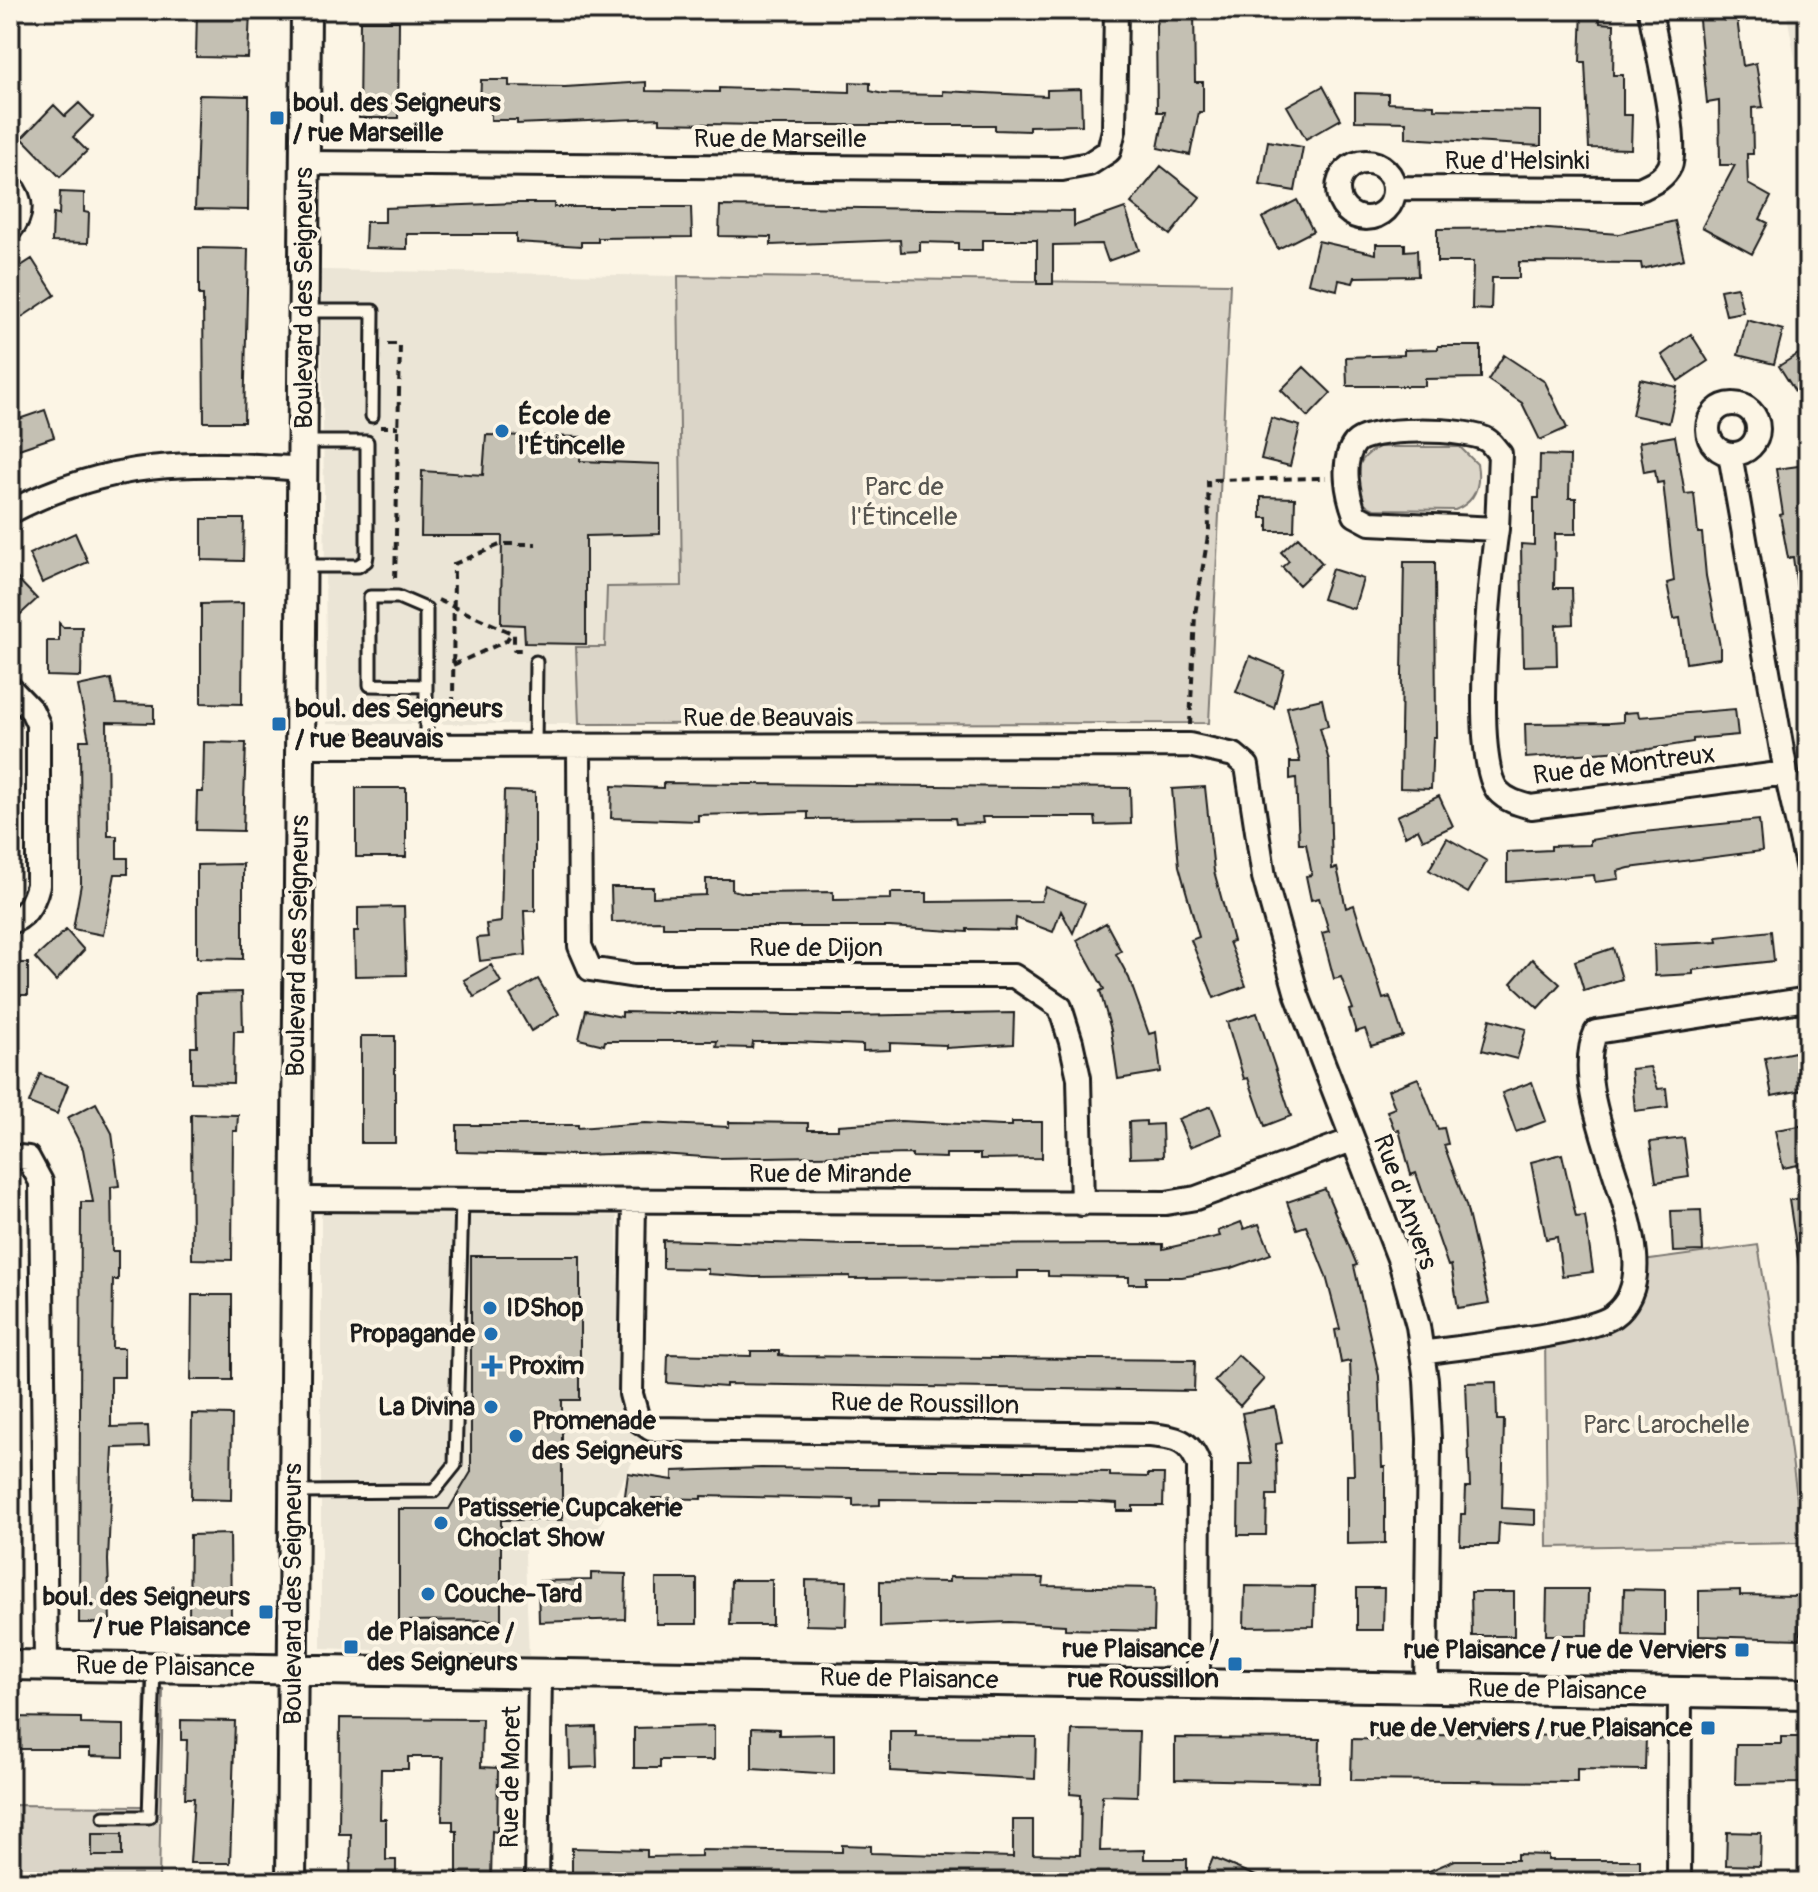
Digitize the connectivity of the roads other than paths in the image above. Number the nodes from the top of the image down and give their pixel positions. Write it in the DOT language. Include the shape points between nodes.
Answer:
graph roads {
  1 [pos="306,10"];
  2 [pos="1116,10"];
  3 [pos="1650,10"];
  4 [pos="305,163"];
  5 [pos="10,185"];
  6 [pos="1394,188"];
  7 [pos="10,230"];
  8 [pos="304,311"];
  9 [pos="372,416"];
  10 [pos="1730,454"];
  11 [pos="303,456"];
  12 [pos="10,512"];
  13 [pos="1497,529"];
  14 [pos="302,566"];
  15 [pos="535,656"];
  16 [pos="425,686"];
  17 [pos="10,688"];
  18 [pos="300,746"];
  19 [pos="426,746"];
  20 [pos="535,746"];
  21 [pos="579,746"];
  22 [pos="1234,755"];
  23 [pos="1786,773"];
  24 [pos="1808,869"];
  25 [pos="10,922"];
  26 [pos="1808,999"];
  27 [pos="1352,1140"];
  28 [pos="10,1156"];
  29 [pos="296,1199"];
  30 [pos="462,1200"];
  31 [pos="634,1201"];
  32 [pos="1082,1204"];
  33 [pos="1422,1353"];
  34 [pos="294,1492"];
  35 [pos="10,1665"];
  36 [pos="46,1665"];
  37 [pos="154,1667"];
  38 [pos="292,1669"];
  39 [pos="540,1673"];
  40 [pos="1198,1684"];
  41 [pos="1426,1688"];
  42 [pos="1680,1692"];
  43 [pos="1808,1694"];
  44 [pos="104,1817"];
  45 [pos="291,1882"];
  46 [pos="537,1882"];
  47 [pos="1679,1882"];
  1 -- 4 [label="street, Boulevard des Seigneurs"];
  2 -- 4 [label="street, Rue de Marseille" via="1114,130 1109,151 1089,164 1062,169"];
  3 -- 6 [label="street, Rue d'Helsinki" via="1672,142 1670,166 1659,180 1640,189"];
  4 -- 8 [label="street, Boulevard des Seigneurs"];
  5 -- 7 [label="street" via="21,205"];
  8 -- 9 [label="lane" via="373,311"];
  8 -- 11 [label="street, Boulevard des Seigneurs"];
  10 -- 23 [label="street"];
  11 -- 12 [label="street" via="253,465 127,469 95,476"];
  11 -- 14 [label="street, Boulevard des Seigneurs"];
  11 -- 14 [label="lane" via="367,442 366,561 358,566"];
  13 -- 13 [label="street, Rue de Montreux" via="1370,523 1355,515 1348,497 1348,461 1355,443 1372,433 1459,432 1487,440 1500,454"];
  13 -- 23 [label="street, Rue de Montreux" via="1484,638 1487,767 1498,790 1531,807"];
  14 -- 18 [label="street, Boulevard des Seigneurs"];
  15 -- 20 [label="lane"];
  16 -- 16 [label="lane" via="426,609 398,597 370,597 370,685"];
  16 -- 19 [label="lane"];
  17 -- 25 [label="street" via="38,724 38,885 28,909"];
  18 -- 19 [label="street, Rue de Beauvais"];
  18 -- 29 [label="street, Boulevard des Seigneurs"];
  19 -- 20 [label="street, Rue de Beauvais"];
  20 -- 21 [label="street, Rue de Beauvais"];
  21 -- 22 [label="street, Rue de Beauvais" via="1189,745"];
  21 -- 32 [label="street, Rue de Dijon" via="580,946 590,969 635,976 1014,976 1060,1007 1071,1042 1079,1078"];
  22 -- 27 [label="street, Rue d'Anvers" via="1247,766 1264,877 1297,995"];
  23 -- 24 [label="street"];
  26 -- 33 [label="street" via="1596,1032 1588,1050 1590,1095 1637,1249 1627,1301 1613,1317 1583,1327"];
  27 -- 32 [label="street, Rue de Mirande" via="1196,1198"];
  27 -- 33 [label="street, Rue d'Anvers" via="1400,1261"];
  28 -- 36 [label="street" via="28,1158 41,1182"];
  29 -- 30 [label="street, Rue de Mirande"];
  29 -- 34 [label="street, Boulevard des Seigneurs"];
  30 -- 31 [label="street, Rue de Mirande"];
  30 -- 34 [label="lane" via="455,1465 434,1491"];
  31 -- 32 [label="street, Rue de Mirande"];
  31 -- 40 [label="street, Rue de Roussillon" via="631,1394 638,1420 651,1429 1150,1435 1186,1442 1199,1466"];
  33 -- 41 [label="street, Rue d'Anvers" via="1429,1439"];
  34 -- 38 [label="street, Boulevard des Seigneurs"];
  35 -- 36 [label="street, Rue de Plaisance"];
  36 -- 37 [label="street, Rue de Plaisance"];
  37 -- 38 [label="street, Rue de Plaisance"];
  37 -- 44 [label="lane" via="149,1817"];
  38 -- 39 [label="street, Rue de Plaisance"];
  38 -- 45 [label="street, Boulevard des Seigneurs"];
  39 -- 40 [label="street, Rue de Plaisance"];
  39 -- 46 [label="street, Rue de Moret"];
  40 -- 41 [label="street, Rue de Plaisance"];
  41 -- 42 [label="street, Rue de Plaisance"];
  42 -- 43 [label="street, Rue de Plaisance"];
  42 -- 47 [label="street"];
}
